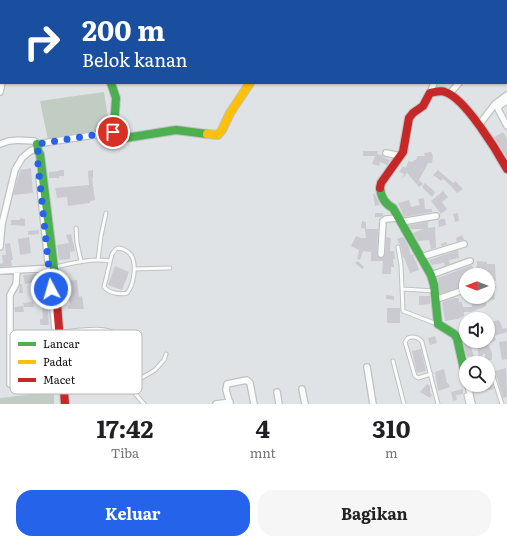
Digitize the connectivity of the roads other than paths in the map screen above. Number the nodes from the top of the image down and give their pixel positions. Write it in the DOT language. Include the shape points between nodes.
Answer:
graph roads {
  1 [pos="111,84"];
  2 [pos="249,84"];
  3 [pos="434,84"];
  4 [pos="458,84"];
  5 [pos="430,93"];
  6 [pos="449,94"];
  7 [pos="507,94"];
  8 [pos="507,101"];
  9 [pos="479,125"];
  10 [pos="507,126"];
  11 [pos="113,134"];
  12 [pos="0,144"];
  13 [pos="37,147"];
  14 [pos="386,153"];
  15 [pos="401,156"];
  16 [pos="507,169"];
  17 [pos="106,213"];
  18 [pos="436,216"];
  19 [pos="400,220"];
  20 [pos="1,227"];
  21 [pos="76,228"];
  22 [pos="464,244"];
  23 [pos="398,247"];
  24 [pos="0,248"];
  25 [pos="381,254"];
  26 [pos="421,257"];
  27 [pos="98,260"];
  28 [pos="81,261"];
  29 [pos="470,261"];
  30 [pos="110,262"];
  31 [pos="51,268"];
  32 [pos="170,268"];
  33 [pos="134,269"];
  34 [pos="17,270"];
  35 [pos="0,271"];
  36 [pos="431,275"];
  37 [pos="403,289"];
  38 [pos="459,291"];
  39 [pos="435,296"];
  40 [pos="438,324"];
  41 [pos="56,330"];
  42 [pos="60,330"];
  43 [pos="166,354"];
  44 [pos="461,356"];
  45 [pos="393,362"];
  46 [pos="367,367"];
  47 [pos="431,374"];
  48 [pos="142,378"];
  49 [pos="495,382"];
  50 [pos="10,384"];
  51 [pos="302,389"];
  52 [pos="277,392"];
  53 [pos="469,392"];
  54 [pos="60,394"];
  55 [pos="64,394"];
  56 [pos="136,394"];
  57 [pos="466,395"];
  58 [pos="230,403"];
  59 [pos="61,404"];
  60 [pos="65,404"];
  61 [pos="144,404"];
  62 [pos="216,404"];
  63 [pos="254,404"];
  64 [pos="279,404"];
  65 [pos="305,404"];
  66 [pos="373,404"];
  67 [pos="404,404"];
  68 [pos="438,404"];
  69 [pos="468,404"];
  70 [pos="472,404"];
  71 [pos="502,404"];
  1 -- 11 [label="street" via="116,98"];
  2 -- 11 [label="street" via="218,135 176,130 113,140"];
  3 -- 5 [label="street"];
  4 -- 6 [label="street"];
  5 -- 6 [label="street" via="442,91"];
  5 -- 15 [label="street" via="423,106 409,118"];
  6 -- 9 [label="street"];
  7 -- 9 [label="street" via="495,104"];
  8 -- 10 [label="street" via="500,105 498,110"];
  9 -- 16 [label="street"];
  11 -- 13 [label="street"];
  12 -- 13 [label="street" via="9,140 34,141"];
  13 -- 20 [label="street" via="22,158 15,170"];
  13 -- 31 [label="street" via="40,154"];
  14 -- 15 [label="street"];
  15 -- 19 [label="street" via="381,183 380,190 387,205 393,208"];
  17 -- 27 [label="lane"];
  18 -- 19 [label="street"];
  19 -- 25 [label="street" via="383,221"];
  19 -- 26 [label="street"];
  20 -- 24 [label="street"];
  21 -- 28 [label="lane"];
  22 -- 26 [label="street"];
  23 -- 37 [label="lane"];
  26 -- 36 [label="street"];
  27 -- 28 [label="lane"];
  27 -- 30 [label="lane"];
  28 -- 31 [label="lane"];
  29 -- 36 [label="street"];
  30 -- 33 [label="lane" via="113,250 124,249 132,258"];
  30 -- 33 [label="lane" via="105,289 120,294 127,293 130,288"];
  31 -- 34 [label="street"];
  31 -- 41 [label="street"];
  31 -- 42 [label="street"];
  32 -- 33 [label="lane"];
  34 -- 35 [label="street"];
  34 -- 50 [label="street" via="16,284 10,295"];
  36 -- 39 [label="street"];
  37 -- 39 [label="lane"];
  37 -- 40 [label="lane" via="403,311"];
  38 -- 39 [label="street"];
  39 -- 40 [label="street"];
  40 -- 44 [label="street" via="457,338"];
  43 -- 48 [label="lane" via="155,370"];
  45 -- 67 [label="lane"];
  46 -- 66 [label="street"];
  47 -- 47 [label="lane" via="418,378 415,376 405,342 408,338 413,337 422,341"];
  47 -- 68 [label="lane"];
  49 -- 71 [label="lane"];
  51 -- 65 [label="street"];
  52 -- 64 [label="street"];
  53 -- 70 [label="street"];
  54 -- 59 [label="street"];
  55 -- 60 [label="street"];
  56 -- 61 [label="lane"];
  57 -- 69 [label="lane"];
  58 -- 62 [label="street"];
  58 -- 63 [label="street" via="227,384 247,380 250,383"];
}
